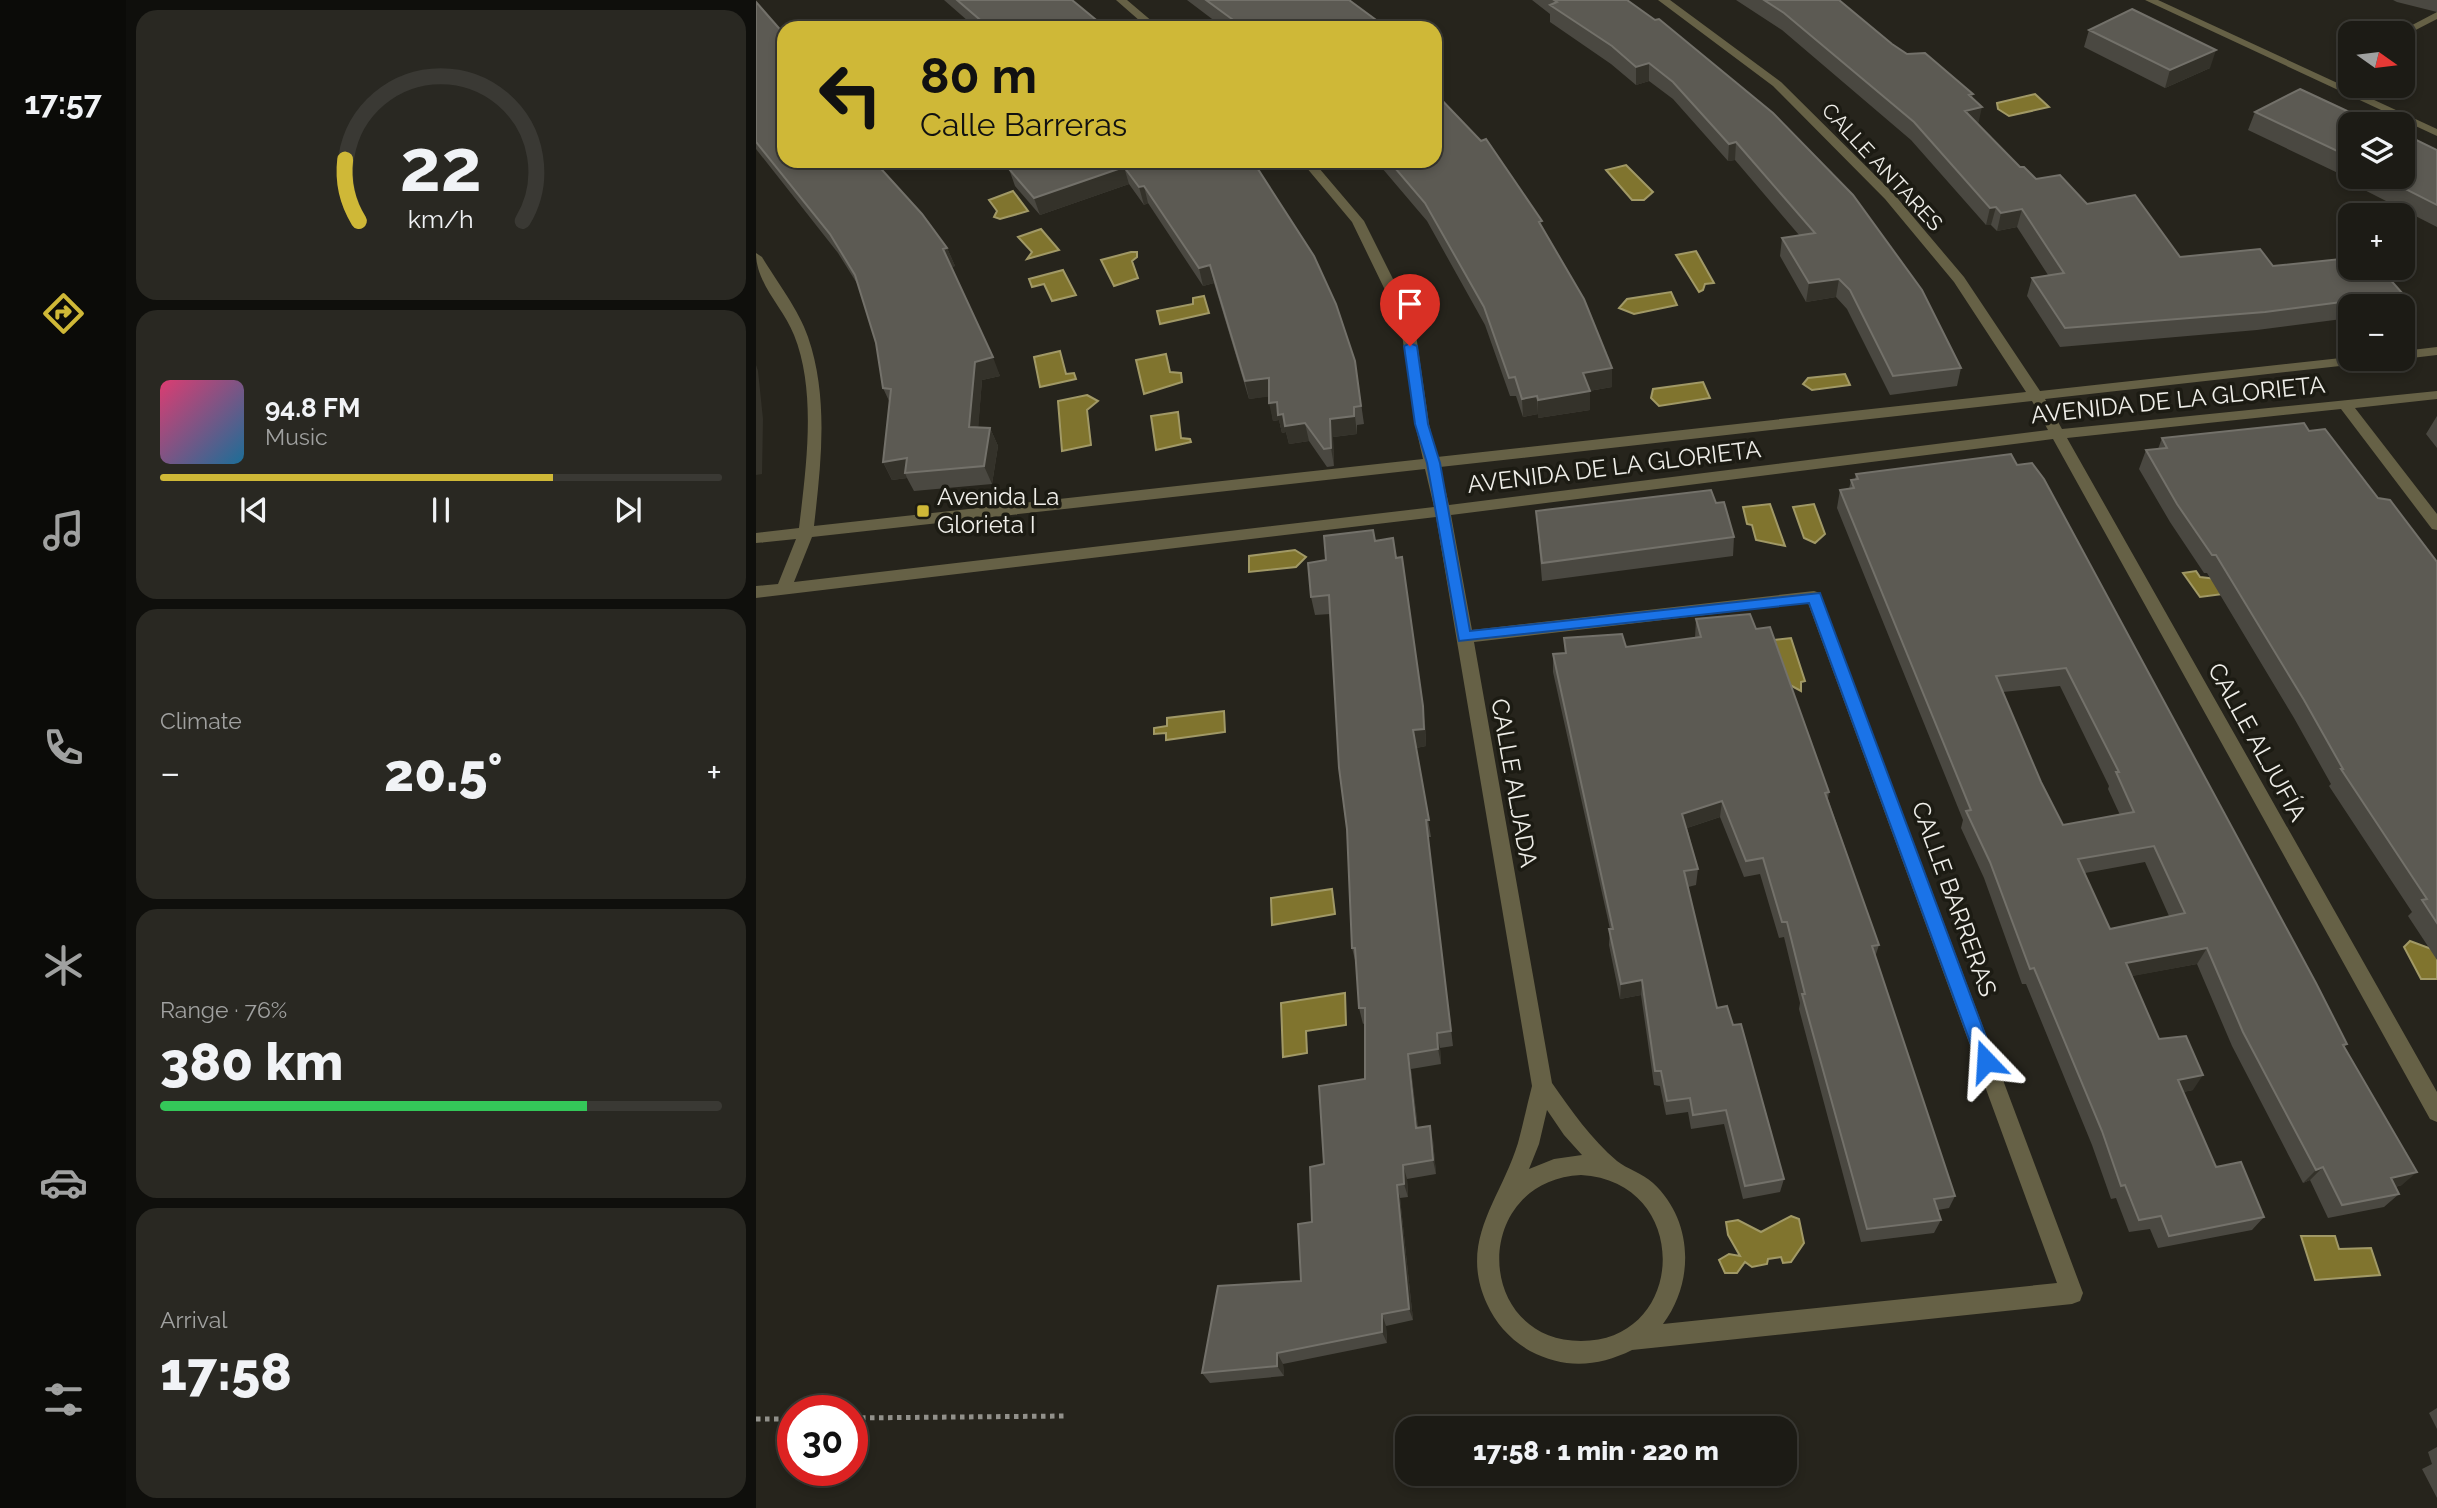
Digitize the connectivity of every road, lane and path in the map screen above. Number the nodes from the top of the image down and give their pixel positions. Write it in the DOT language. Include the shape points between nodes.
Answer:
graph roads {
  1 [pos="1121,0"];
  2 [pos="1663,0"];
  3 [pos="2150,0"];
  4 [pos="2437,15"];
  5 [pos="1146,21"];
  6 [pos="2415,26"];
  7 [pos="2437,133"];
  8 [pos="1313,168"];
  9 [pos="756,257"];
  10 [pos="2437,351"];
  11 [pos="2415,354"];
  12 [pos="2338,362"];
  13 [pos="2036,396"];
  14 [pos="2437,396"];
  15 [pos="2346,406"];
  16 [pos="2055,433"];
  17 [pos="1433,463"];
  18 [pos="1443,511"];
  19 [pos="2437,525"];
  20 [pos="806,532"];
  21 [pos="756,538"];
  22 [pos="784,588"];
  23 [pos="756,592"];
  24 [pos="1464,637"];
  25 [pos="1542,1086"];
  26 [pos="2437,1112"];
  27 [pos="1610,1169"];
  28 [pos="1503,1205"];
  29 [pos="1632,1339"];
  30 [pos="1065,1416"];
  31 [pos="868,1418"];
  32 [pos="756,1419"];
  33 [pos="777,1419"];
  1 -- 5 [label="street"];
  2 -- 13 [label="street, CALLE ANTARES" via="1777,84 1889,197 1959,280"];
  3 -- 7 [label="street"];
  4 -- 6 [label="street"];
  8 -- 17 [label="street, CALLE ALJADA" via="1358,221 1406,321 1422,424"];
  9 -- 20 [label="street" via="801,335 812,377 815,454"];
  10 -- 11 [label="street"];
  12 -- 13 [label="street, AVENIDA DE LA GLORIETA"];
  13 -- 16 [label="street, CALLE ALJUFÍA"];
  13 -- 17 [label="street, AVENIDA DE LA GLORIETA"];
  14 -- 15 [label="street, AVENIDA DE LA GLORIETA"];
  15 -- 16 [label="street, AVENIDA DE LA GLORIETA"];
  15 -- 19 [label="street"];
  16 -- 18 [label="street, AVENIDA DE LA GLORIETA"];
  16 -- 26 [label="street, CALLE ALJUFÍA"];
  17 -- 18 [label="street, CALLE ALJADA"];
  17 -- 20 [label="street, AVENIDA DE LA GLORIETA"];
  18 -- 22 [label="street, AVENIDA DE LA GLORIETA"];
  18 -- 24 [label="street, CALLE ALJADA"];
  20 -- 21 [label="street, AVENIDA DE LA GLORIETA"];
  20 -- 22 [label="street"];
  22 -- 23 [label="street, AVENIDA DE LA GLORIETA"];
  24 -- 25 [label="street, CALLE ALJADA"];
  24 -- 29 [label="street, CALLE BARRERAS" via="1814,597 2072,1293"];
  25 -- 27 [label="street" via="1571,1128"];
  25 -- 28 [label="street" via="1528,1144"];
  27 -- 28 [label="street" via="1581,1164 1553,1168 1525,1182"];
  27 -- 29 [label="street" via="1636,1182 1657,1203 1670,1230 1675,1259 1670,1289 1655,1317"];
  28 -- 29 [label="street" via="1490,1234 1486,1265 1493,1296 1511,1324 1537,1343 1569,1353 1601,1352"];
  30 -- 31 [label="path"];
  32 -- 33 [label="path"];
}
